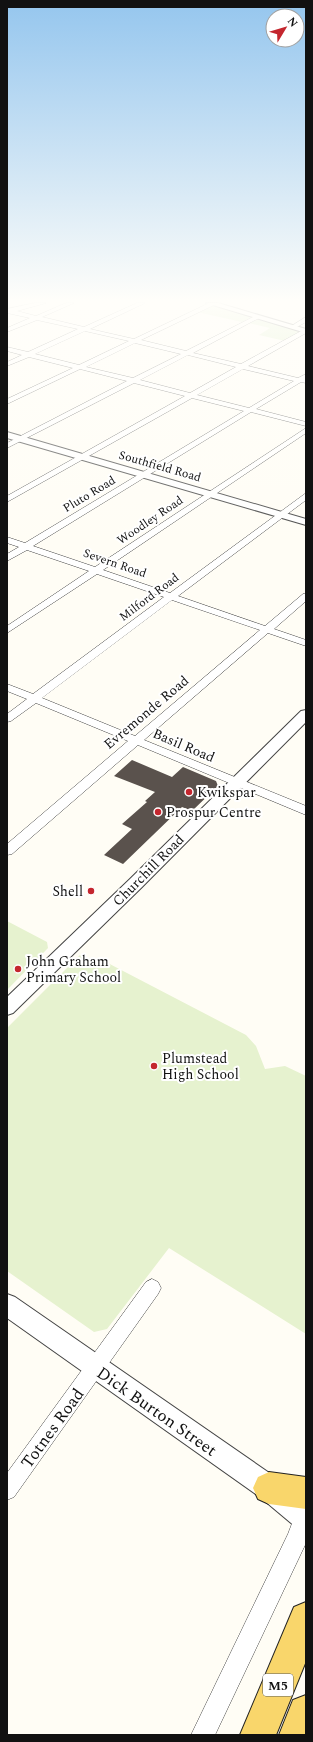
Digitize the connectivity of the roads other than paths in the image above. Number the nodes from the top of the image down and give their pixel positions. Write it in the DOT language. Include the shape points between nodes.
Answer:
graph roads {
  1 [pos="44,384"];
  2 [pos="128,384"];
  3 [pos="148,384"];
  4 [pos="211,384"];
  5 [pos="295,384"];
  6 [pos="192,395"];
  7 [pos="7,402"];
  8 [pos="250,410"];
  9 [pos="306,424"];
  10 [pos="306,430"];
  11 [pos="7,435"];
  12 [pos="21,439"];
  13 [pos="7,446"];
  14 [pos="82,457"];
  15 [pos="143,475"];
  16 [pos="210,494"];
  17 [pos="306,496"];
  18 [pos="7,499"];
  19 [pos="281,515"];
  20 [pos="306,522"];
  21 [pos="7,540"];
  22 [pos="26,546"];
  23 [pos="7,558"];
  24 [pos="96,570"];
  25 [pos="172,596"];
  26 [pos="306,596"];
  27 [pos="267,629"];
  28 [pos="7,630"];
  29 [pos="306,642"];
  30 [pos="7,687"];
  31 [pos="35,699"];
  32 [pos="306,714"];
  33 [pos="7,719"];
  34 [pos="135,740"];
  35 [pos="236,782"];
  36 [pos="306,811"];
  37 [pos="7,851"];
  38 [pos="7,1008"];
  39 [pos="152,1288"];
  40 [pos="7,1305"];
  41 [pos="95,1368"];
  42 [pos="269,1488"];
  43 [pos="7,1490"];
  44 [pos="306,1510"];
  45 [pos="306,1619"];
  46 [pos="306,1713"];
  47 [pos="203,1735"];
  48 [pos="258,1735"];
  49 [pos="297,1735"];
  1 -- 7 [label="street"];
  2 -- 12 [label="street"];
  3 -- 6 [label="street"];
  4 -- 6 [label="street"];
  5 -- 8 [label="street, Pluto Road"];
  6 -- 8 [label="street"];
  6 -- 14 [label="street"];
  8 -- 9 [label="street"];
  8 -- 15 [label="street, Pluto Road"];
  10 -- 16 [label="street, Woodley Road"];
  11 -- 12 [label="street, Southfield Road"];
  12 -- 13 [label="street"];
  12 -- 14 [label="street, Southfield Road"];
  14 -- 15 [label="street, Southfield Road"];
  14 -- 18 [label="street"];
  15 -- 16 [label="street, Southfield Road"];
  15 -- 22 [label="street, Pluto Road"];
  16 -- 19 [label="street, Southfield Road"];
  16 -- 24 [label="street, Woodley Road"];
  17 -- 19 [label="street, Milford Road"];
  19 -- 20 [label="street, Southfield Road"];
  19 -- 25 [label="street, Milford Road"];
  21 -- 22 [label="street, Severn Road"];
  22 -- 23 [label="street, Pluto Road"];
  22 -- 24 [label="street, Severn Road"];
  24 -- 25 [label="street, Severn Road"];
  24 -- 28 [label="street, Woodley Road"];
  25 -- 27 [label="street, Severn Road"];
  25 -- 31 [label="street, Milford Road"];
  26 -- 27 [label="street, Evremonde Road"];
  27 -- 29 [label="street, Severn Road"];
  27 -- 34 [label="street, Evremonde Road"];
  30 -- 31 [label="street, Basil Road"];
  31 -- 33 [label="street, Milford Road"];
  31 -- 34 [label="street, Basil Road"];
  32 -- 35 [label="street, Churchill Road"];
  34 -- 35 [label="street, Basil Road"];
  34 -- 37 [label="street, Evremonde Road"];
  35 -- 36 [label="street, Basil Road"];
  35 -- 38 [label="street, Churchill Road"];
  39 -- 41 [label="street, Totnes Road"];
  40 -- 41 [label="street, Dick Burton Street"];
  41 -- 42 [label="street, Dick Burton Street"];
  41 -- 43 [label="street, Totnes Road"];
  42 -- 44 [label="main road"];
  44 -- 47 [label="street" via="298,1537"];
  45 -- 48 [label="main road, M5"];
  46 -- 49 [label="main road"];
}
